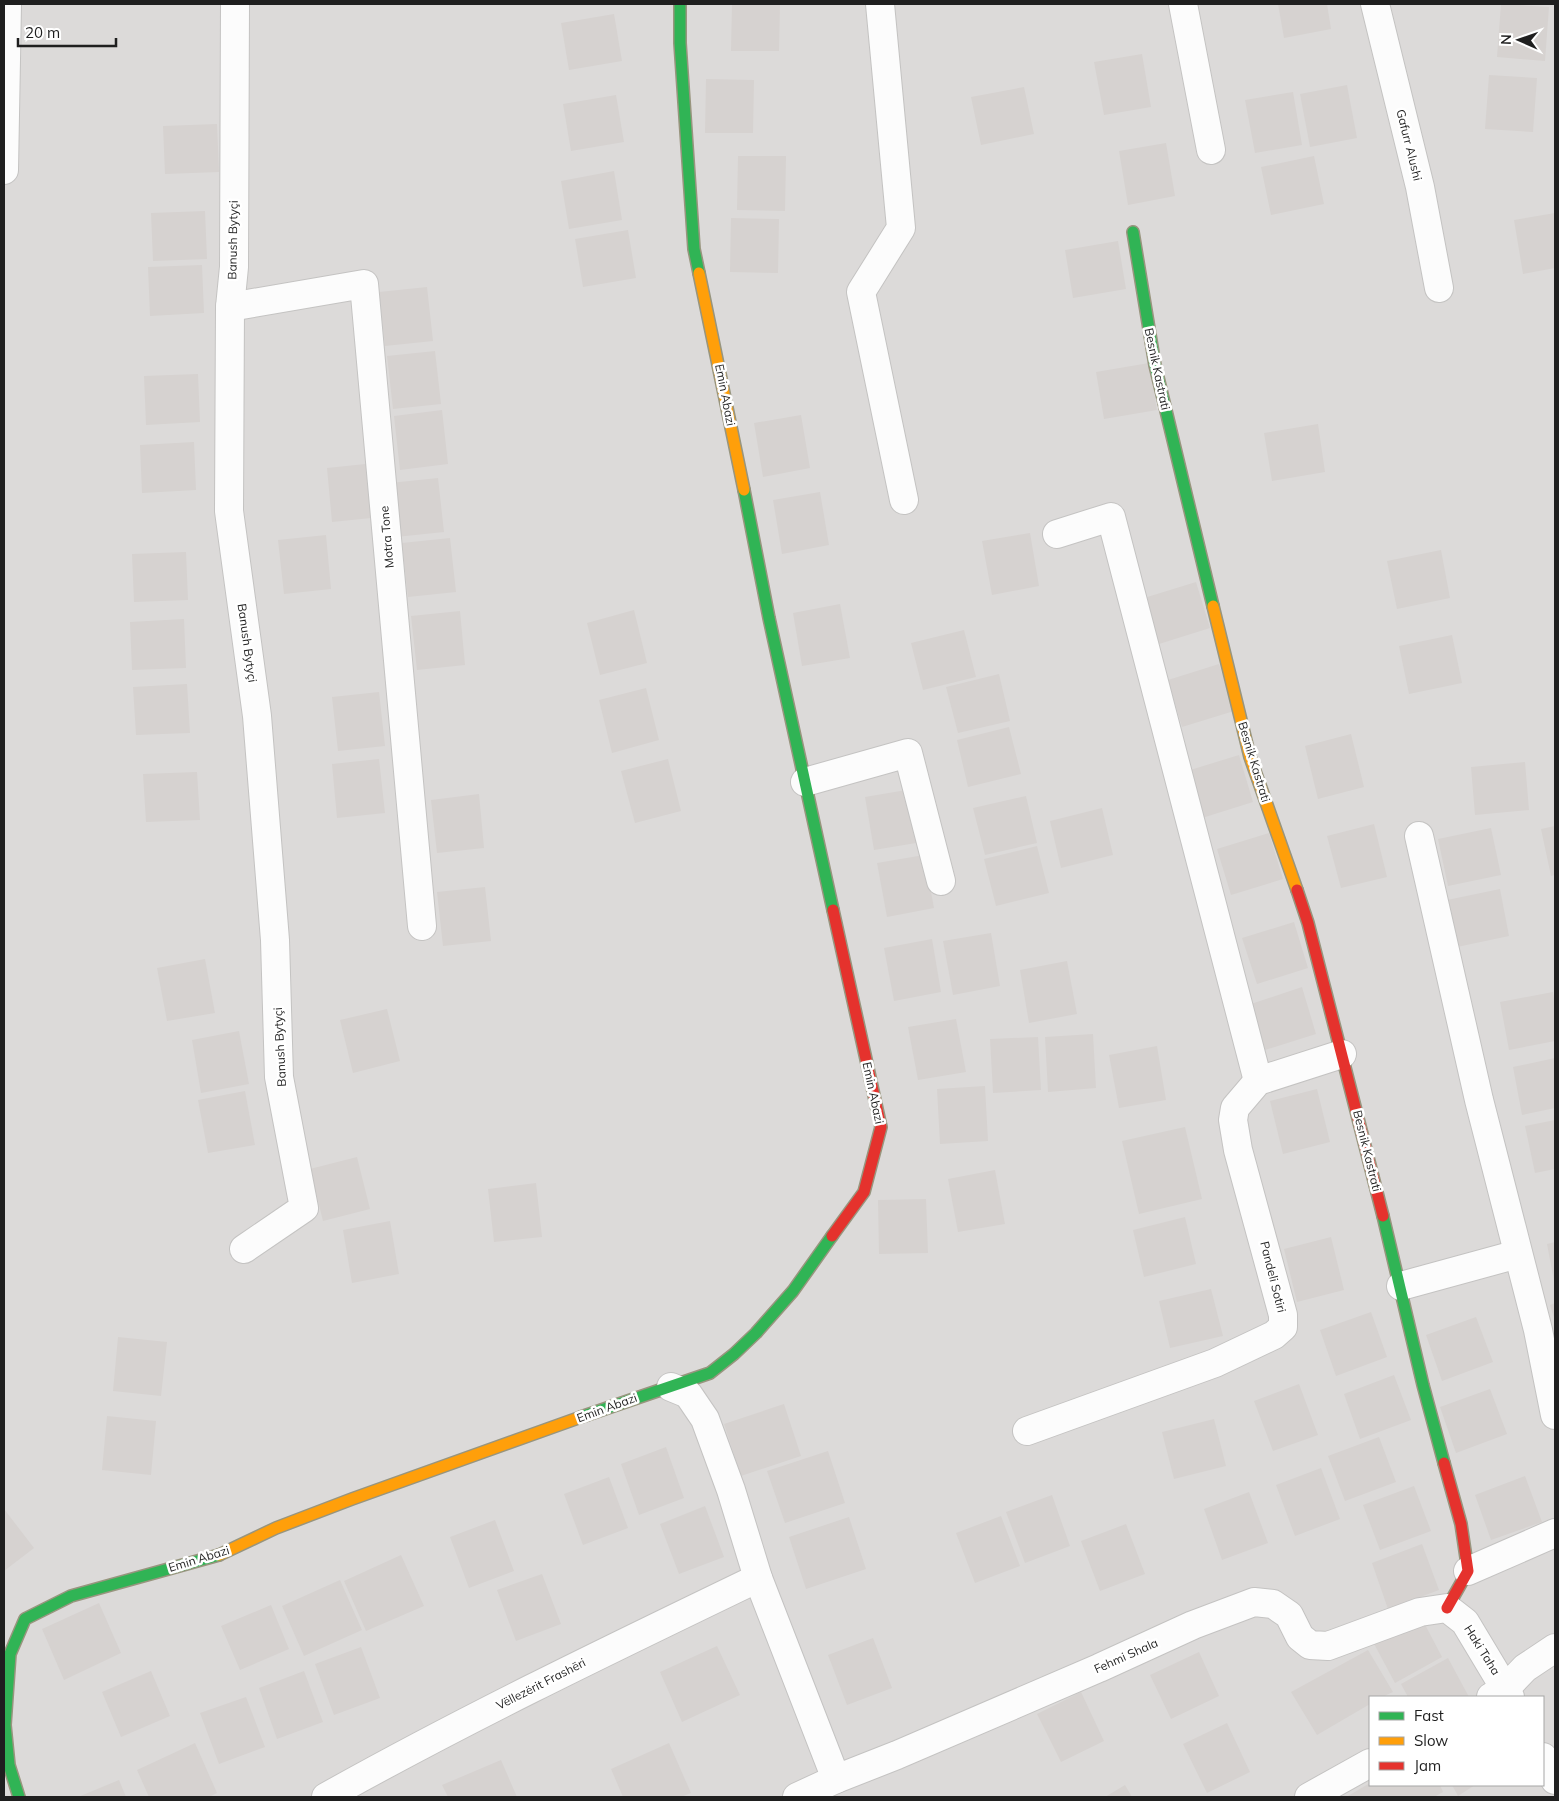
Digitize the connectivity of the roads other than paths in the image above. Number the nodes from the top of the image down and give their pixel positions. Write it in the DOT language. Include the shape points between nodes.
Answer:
graph roads {
  1 [pos="7,4"];
  2 [pos="235,4"];
  3 [pos="680,4"];
  4 [pos="880,4"];
  5 [pos="1183,4"];
  6 [pos="1375,4"];
  7 [pos="1211,150"];
  8 [pos="4,170"];
  9 [pos="1133,232"];
  10 [pos="1440,288"];
  11 [pos="230,307"];
  12 [pos="904,500"];
  13 [pos="1057,534"];
  14 [pos="805,782"];
  15 [pos="1419,836"];
  16 [pos="941,881"];
  17 [pos="422,926"];
  18 [pos="1342,1054"];
  19 [pos="1258,1081"];
  20 [pos="244,1249"];
  21 [pos="1518,1254"];
  22 [pos="1401,1286"];
  23 [pos="672,1387"];
  24 [pos="1555,1415"];
  25 [pos="1027,1431"];
  26 [pos="1555,1533"];
  27 [pos="1468,1571"];
  28 [pos="758,1578"];
  29 [pos="1447,1608"];
  30 [pos="1555,1648"];
  31 [pos="1502,1694"];
  32 [pos="1544,1759"];
  33 [pos="6,1763"];
  34 [pos="1369,1764"];
  35 [pos="836,1778"];
  36 [pos="1555,1780"];
  37 [pos="19,1797"];
  38 [pos="326,1797"];
  39 [pos="797,1797"];
  40 [pos="1309,1797"];
  1 -- 8 [label="street"];
  2 -- 11 [label="street, Banush Bytyçi" via="234,268"];
  3 -- 14 [label="street, Emin Abazi" via="694,249 768,618"];
  4 -- 12 [label="street" via="901,228 861,292"];
  5 -- 7 [label="street"];
  6 -- 10 [label="street, Gafurr Alushi" via="1420,188"];
  9 -- 18 [label="street, Besnik Kastrati" via="1155,365 1250,757 1308,923"];
  11 -- 17 [label="street, Motra Tone" via="364,284"];
  11 -- 20 [label="street, Banush Bytyçi" via="229,510 257,716 275,940 279,1077 304,1208"];
  13 -- 19 [label="street" via="1111,518"];
  14 -- 16 [label="street" via="908,753"];
  14 -- 23 [label="street, Emin Abazi" via="882,1127 864,1192 794,1292 756,1333 710,1373"];
  15 -- 21 [label="street"];
  18 -- 19 [label="street"];
  18 -- 22 [label="street, Besnik Kastrati"];
  19 -- 25 [label="street, Pandeli Sotiri" via="1235,1108 1233,1120 1238,1150 1283,1315 1283,1327 1274,1335 1215,1363"];
  21 -- 22 [label="street"];
  21 -- 24 [label="street"];
  22 -- 27 [label="street, Besnik Kastrati" via="1461,1524"];
  23 -- 28 [label="street" via="688,1394 705,1419"];
  23 -- 33 [label="street, Emin Abazi" via="352,1499 276,1528 225,1553 71,1596 25,1620 10,1654"];
  26 -- 27 [label="street"];
  27 -- 29 [label="street"];
  28 -- 35 [label="street"];
  28 -- 38 [label="street, Vëllezërit Frashëri" via="611,1648"];
  29 -- 31 [label="street, Haki Taha" via="1465,1622"];
  29 -- 35 [label="street, Fehmi Shala" via="1420,1612 1328,1646 1310,1645 1300,1637 1289,1615 1273,1604 1254,1602"];
  30 -- 31 [label="street" via="1525,1668"];
  32 -- 36 [label="street"];
  33 -- 37 [label="street, Emin Abazi"];
  34 -- 40 [label="street"];
  35 -- 39 [label="street, Fehmi Shala"];
}
